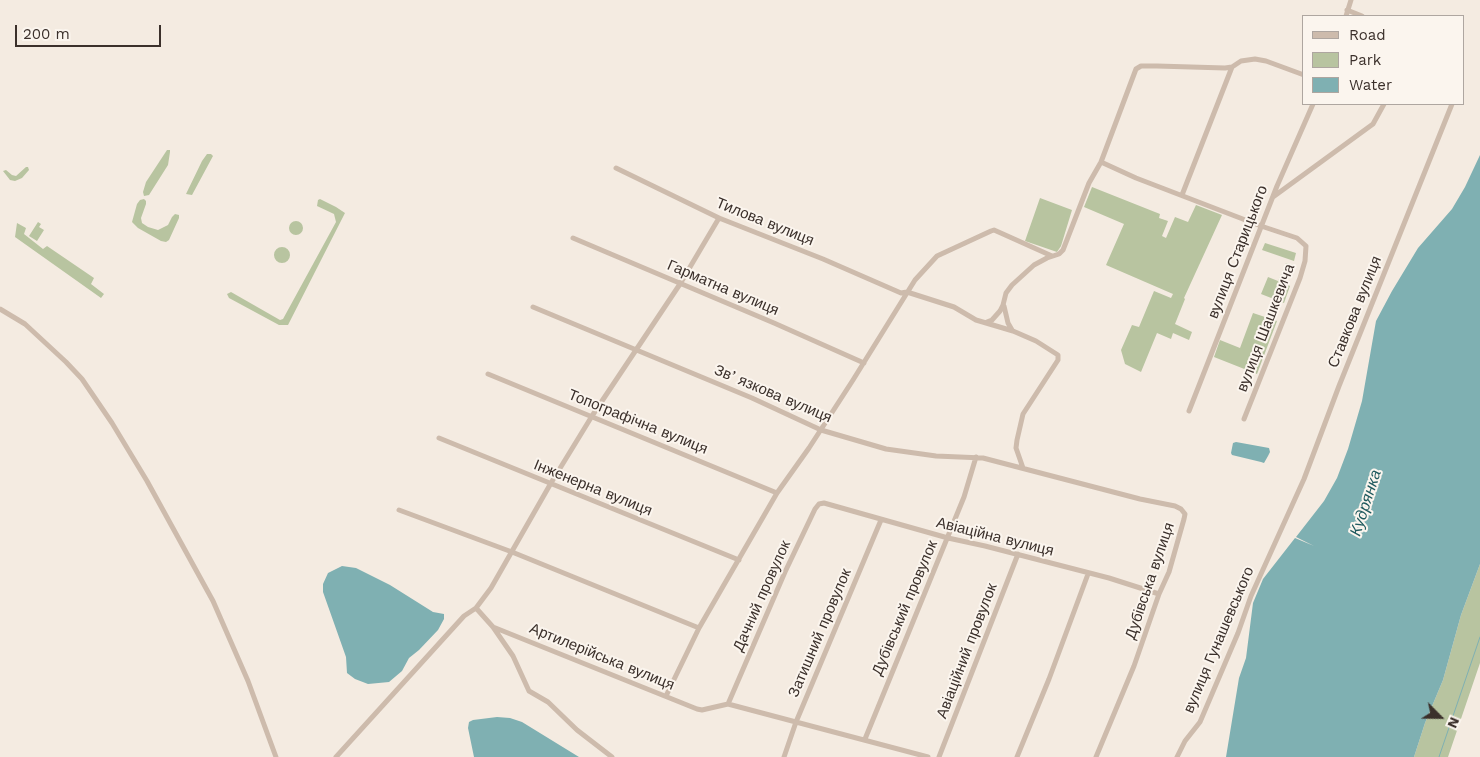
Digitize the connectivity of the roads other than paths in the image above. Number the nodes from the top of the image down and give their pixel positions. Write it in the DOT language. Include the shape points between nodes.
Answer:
graph roads {
  1 [pos="1351,0"];
  2 [pos="1346,13"];
  3 [pos="1232,67"];
  4 [pos="1302,74"];
  5 [pos="1313,105"];
  6 [pos="1383,105"];
  7 [pos="1452,105"];
  8 [pos="1101,162"];
  9 [pos="616,168"];
  10 [pos="1277,186"];
  11 [pos="1284,189"];
  12 [pos="1182,195"];
  13 [pos="1273,197"];
  14 [pos="718,218"];
  15 [pos="1262,226"];
  16 [pos="573,238"];
  17 [pos="1052,256"];
  18 [pos="680,284"];
  19 [pos="907,292"];
  20 [pos="1003,305"];
  21 [pos="533,307"];
  22 [pos="0,309"];
  23 [pos="987,322"];
  24 [pos="1013,331"];
  25 [pos="635,350"];
  26 [pos="864,364"];
  27 [pos="488,374"];
  28 [pos="1189,411"];
  29 [pos="592,416"];
  30 [pos="1244,419"];
  31 [pos="821,430"];
  32 [pos="439,438"];
  33 [pos="976,457"];
  34 [pos="1014,466"];
  35 [pos="1023,468"];
  36 [pos="551,483"];
  37 [pos="777,493"];
  38 [pos="824,503"];
  39 [pos="399,510"];
  40 [pos="881,520"];
  41 [pos="1282,531"];
  42 [pos="948,538"];
  43 [pos="512,552"];
  44 [pos="1018,554"];
  45 [pos="738,560"];
  46 [pos="1088,574"];
  47 [pos="1159,594"];
  48 [pos="476,608"];
  49 [pos="493,627"];
  50 [pos="698,628"];
  51 [pos="666,696"];
  52 [pos="728,704"];
  53 [pos="796,722"];
  54 [pos="865,740"];
  55 [pos="276,757"];
  56 [pos="336,757"];
  57 [pos="612,757"];
  58 [pos="784,757"];
  59 [pos="928,757"];
  60 [pos="939,757"];
  61 [pos="1017,757"];
  62 [pos="1096,757"];
  63 [pos="1176,757"];
  1 -- 2 [label="street"];
  3 -- 4 [label="street" via="1241,61 1255,59"];
  3 -- 8 [label="street" via="1141,66 1136,69"];
  3 -- 12 [label="street"];
  5 -- 10 [label="street, вулиця Старицького"];
  6 -- 11 [label="street" via="1373,124"];
  7 -- 41 [label="street, Ставкова вулиця"];
  8 -- 12 [label="street"];
  8 -- 17 [label="street" via="1089,183 1063,250"];
  9 -- 14 [label="street, Тилова вулиця"];
  10 -- 11 [label="street"];
  10 -- 13 [label="street, вулиця Старицького"];
  11 -- 13 [label="street"];
  12 -- 15 [label="street"];
  13 -- 15 [label="street, вулиця Старицького"];
  14 -- 18 [label="street"];
  14 -- 19 [label="street, Тилова вулиця" via="901,293"];
  15 -- 28 [label="street, вулиця Старицького"];
  15 -- 30 [label="street, вулиця Шашкевича" via="1297,238 1306,246 1305,262"];
  16 -- 18 [label="street, Гарматна вулиця"];
  17 -- 19 [label="street" via="994,230 937,256"];
  17 -- 20 [label="street" via="1034,265 1012,285 1006,292"];
  18 -- 25 [label="street"];
  18 -- 26 [label="street, Гарматна вулиця"];
  19 -- 23 [label="street, Тилова вулиця"];
  19 -- 26 [label="street"];
  20 -- 23 [label="street"];
  20 -- 24 [label="street"];
  21 -- 25 [label="street, Звʼязкова вулиця"];
  22 -- 55 [label="street" via="25,324 66,362 82,379 112,423 213,601"];
  23 -- 24 [label="street, Тилова вулиця"];
  24 -- 35 [label="street, Тилова вулиця" via="1058,355 1058,360 1023,414 1016,448"];
  25 -- 29 [label="street"];
  25 -- 31 [label="street, Звʼязкова вулиця"];
  26 -- 31 [label="street"];
  27 -- 29 [label="street, Топографічна вулиця"];
  29 -- 36 [label="street"];
  29 -- 37 [label="street, Топографічна вулиця"];
  31 -- 33 [label="street, Звʼязкова вулиця" via="886,449 936,456"];
  31 -- 37 [label="street"];
  32 -- 36 [label="street, Інженерна вулиця"];
  33 -- 34 [label="street, Звʼязкова вулиця"];
  33 -- 42 [label="street, Дубівський провулок"];
  34 -- 35 [label="street, Дубівська вулиця"];
  35 -- 47 [label="street, Дубівська вулиця" via="1181,509 1184,519 1169,572"];
  36 -- 43 [label="street"];
  36 -- 45 [label="street, Інженерна вулиця"];
  37 -- 45 [label="street"];
  38 -- 40 [label="street, Авіаційна вулиця"];
  38 -- 52 [label="street, Дачний провулок" via="815,509"];
  39 -- 43 [label="street"];
  40 -- 42 [label="street, Авіаційна вулиця"];
  40 -- 53 [label="street, Затишний провулок"];
  41 -- 63 [label="street, вулиця Гунашевського" via="1251,596 1200,722"];
  42 -- 44 [label="street, Авіаційна вулиця"];
  42 -- 54 [label="street, Дубівський провулок"];
  43 -- 48 [label="street"];
  43 -- 50 [label="street"];
  44 -- 46 [label="street, Авіаційна вулиця"];
  44 -- 60 [label="street, Авіаційний провулок"];
  45 -- 50 [label="street"];
  46 -- 47 [label="street, Авіаційна вулиця"];
  46 -- 61 [label="street"];
  47 -- 62 [label="street, Дубівська вулиця" via="1134,666"];
  48 -- 49 [label="street"];
  48 -- 56 [label="street" via="464,616"];
  49 -- 51 [label="street, Артилерійська вулиця"];
  49 -- 57 [label="street" via="513,656 529,691 548,702"];
  50 -- 51 [label="street"];
  51 -- 52 [label="street, Артилерійська вулиця" via="702,710"];
  52 -- 53 [label="street"];
  53 -- 54 [label="street"];
  53 -- 58 [label="street, Затишний провулок"];
  54 -- 59 [label="street"];
}
